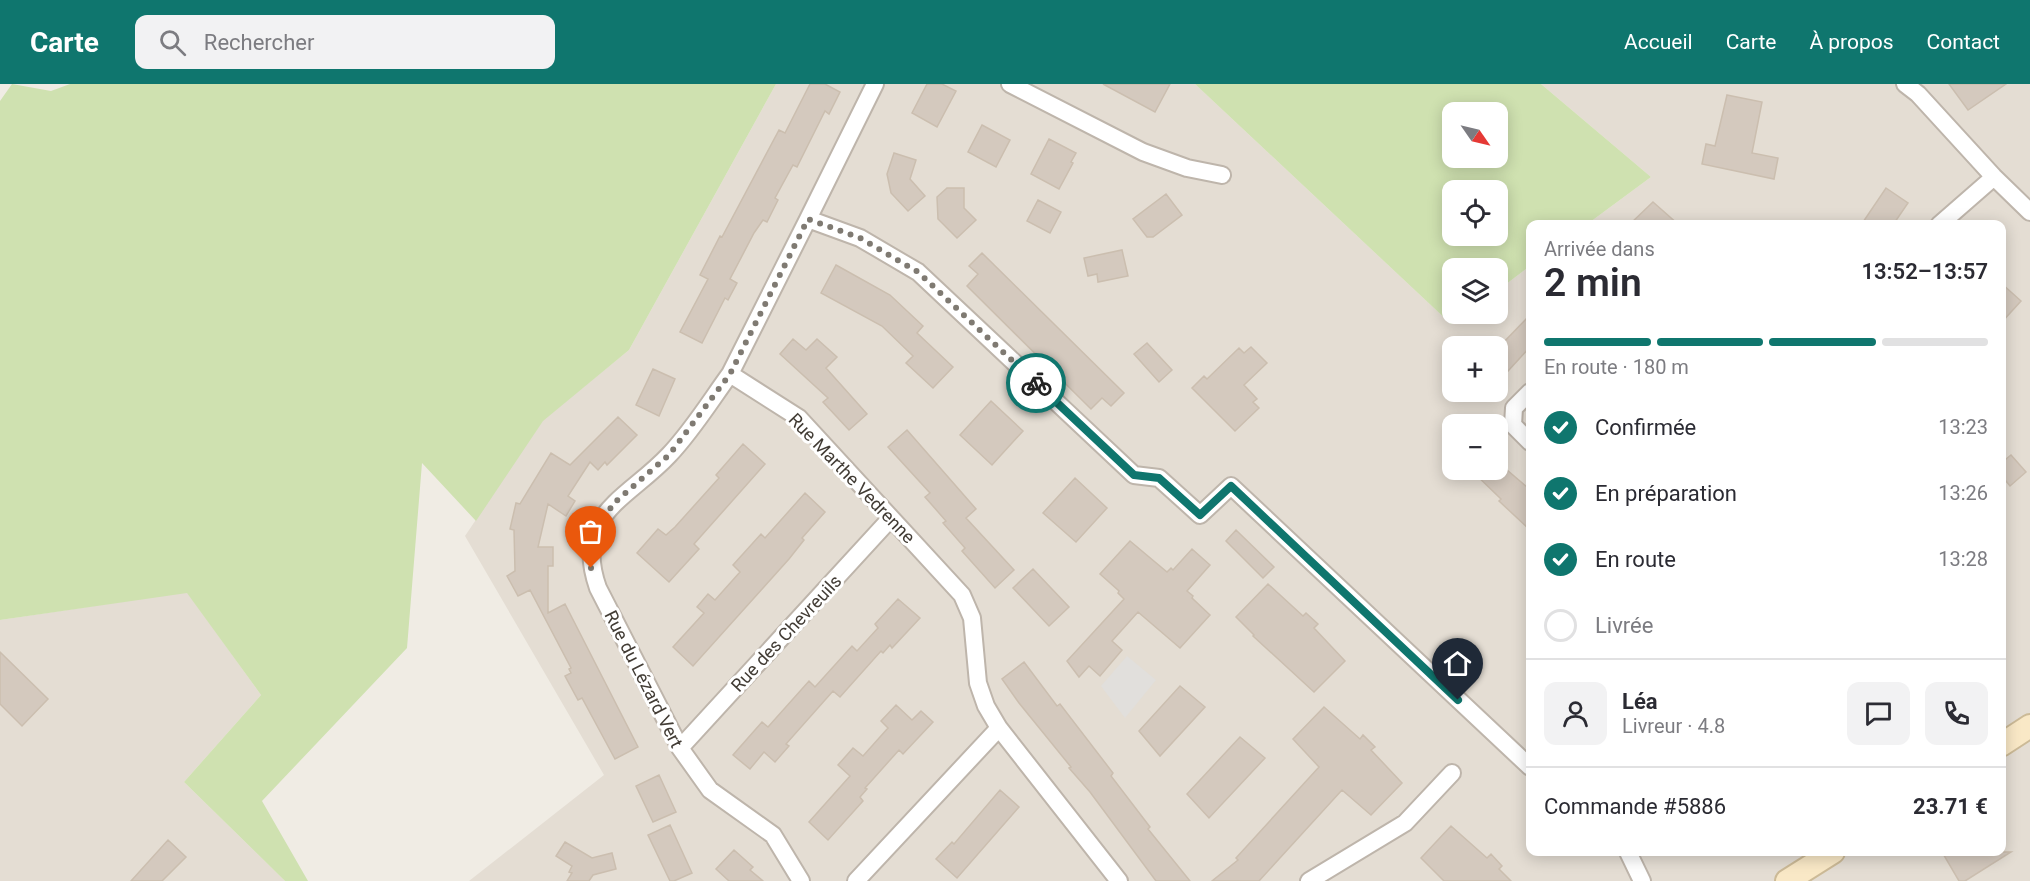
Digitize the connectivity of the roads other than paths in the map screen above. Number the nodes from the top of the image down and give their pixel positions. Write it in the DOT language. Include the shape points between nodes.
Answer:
graph roads {
  1 [pos="875,84"];
  2 [pos="1010,84"];
  3 [pos="1905,84"];
  4 [pos="1222,175"];
  5 [pos="1994,177"];
  6 [pos="2030,212"];
  7 [pos="808,219"];
  8 [pos="1945,220"];
  9 [pos="730,374"];
  10 [pos="1526,396"];
  11 [pos="1526,438"];
  12 [pos="891,518"];
  13 [pos="2030,726"];
  14 [pos="999,728"];
  15 [pos="2006,743"];
  16 [pos="680,748"];
  17 [pos="1526,763"];
  18 [pos="1452,773"];
  19 [pos="1630,856"];
  20 [pos="1827,856"];
  21 [pos="801,881"];
  22 [pos="856,881"];
  23 [pos="1119,881"];
  24 [pos="1308,881"];
  25 [pos="1642,881"];
  26 [pos="1787,881"];
  1 -- 7 [label="street"];
  2 -- 4 [label="street" via="1143,152 1187,168"];
  3 -- 5 [label="street"];
  5 -- 6 [label="street"];
  5 -- 8 [label="street"];
  7 -- 9 [label="street"];
  7 -- 17 [label="street" via="860,238 918,272 1134,475 1159,478 1200,515 1231,486"];
  9 -- 12 [label="street, Rue Marthe Vedrenne" via="799,418"];
  9 -- 16 [label="street, Rue du Lézard Vert" via="669,455 614,503 591,544 591,568 598,588"];
  10 -- 11 [label="street" via="1514,408 1513,425"];
  12 -- 14 [label="street, Rue Marthe Vedrenne" via="962,594 972,618 978,683"];
  12 -- 16 [label="street, Rue des Chevreuils"];
  13 -- 15 [label="street"];
  14 -- 22 [label="street"];
  14 -- 23 [label="street, Rue Marthe Vedrenne"];
  16 -- 21 [label="street, Rue du Lézard Vert" via="710,790 773,835"];
  18 -- 24 [label="street" via="1405,823"];
  19 -- 25 [label="street"];
  20 -- 26 [label="street"];
}
